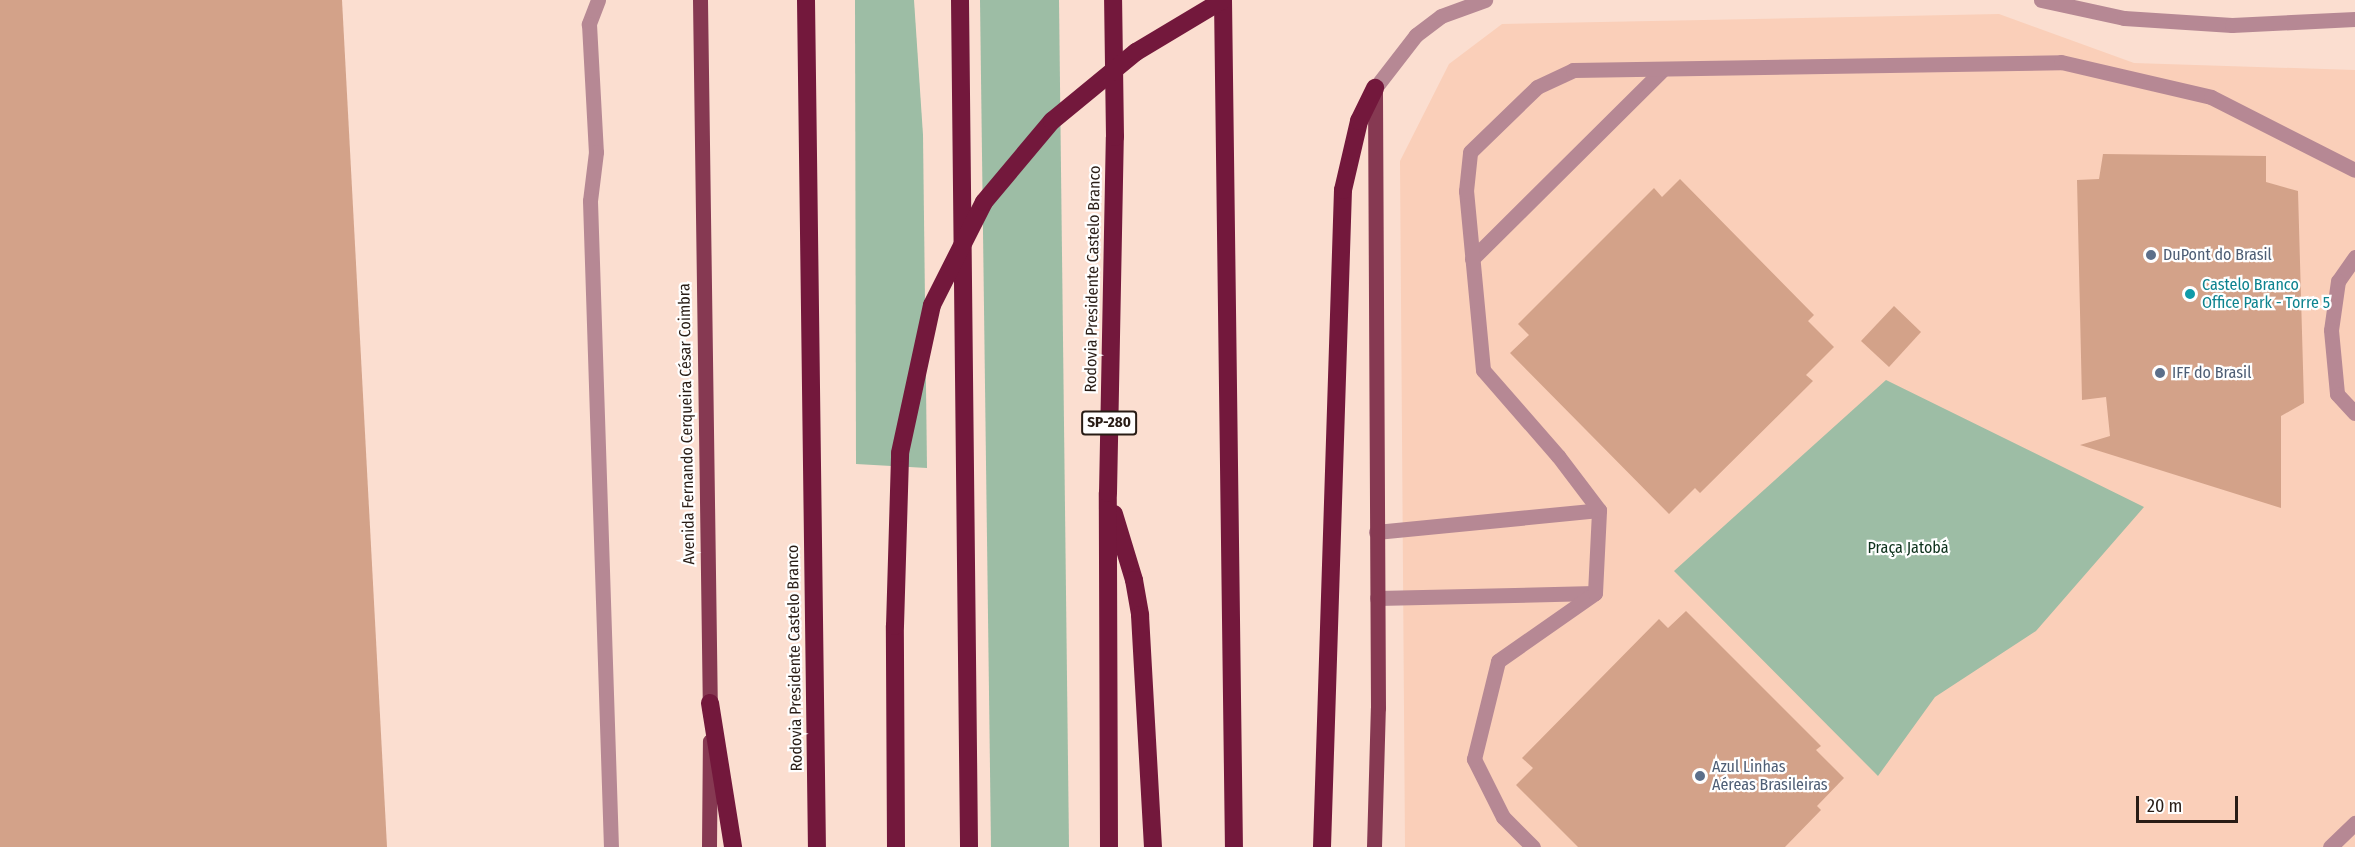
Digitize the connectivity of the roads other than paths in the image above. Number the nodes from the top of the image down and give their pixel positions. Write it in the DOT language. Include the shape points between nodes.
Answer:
graph roads {
  1 [pos="598,0"];
  2 [pos="699,0"];
  3 [pos="806,0"];
  4 [pos="960,0"];
  5 [pos="1113,0"];
  6 [pos="1223,0"];
  7 [pos="1485,0"];
  8 [pos="2041,0"];
  9 [pos="2355,19"];
  10 [pos="1663,69"];
  11 [pos="1375,88"];
  12 [pos="2355,170"];
  13 [pos="2355,257"];
  14 [pos="1472,259"];
  15 [pos="2355,413"];
  16 [pos="1108,493"];
  17 [pos="1599,510"];
  18 [pos="1376,532"];
  19 [pos="1595,593"];
  20 [pos="1377,598"];
  21 [pos="710,703"];
  22 [pos="2355,823"];
  23 [pos="611,847"];
  24 [pos="710,847"];
  25 [pos="733,847"];
  26 [pos="817,847"];
  27 [pos="896,847"];
  28 [pos="969,847"];
  29 [pos="1109,847"];
  30 [pos="1153,847"];
  31 [pos="1234,847"];
  32 [pos="1322,847"];
  33 [pos="1374,847"];
  34 [pos="1533,847"];
  35 [pos="2330,847"];
  1 -- 23 [label="street" via="589,24 596,152 590,201"];
  2 -- 21 [label="main road, Avenida Fernando Cerqueira César Coimbra"];
  3 -- 26 [label="highway, Rodovia Presidente Castelo Branco"];
  4 -- 28 [label="highway"];
  5 -- 16 [label="highway, Rodovia Presidente Castelo Branco / SP-280" via="1115,137"];
  6 -- 27 [label="highway, bridge" via="1136,52 1052,122 984,202 932,305 900,453 895,626"];
  6 -- 31 [label="highway"];
  7 -- 11 [label="street" via="1441,16 1416,35"];
  8 -- 9 [label="street" via="2124,18 2232,25"];
  10 -- 12 [label="street" via="2061,62 2211,97"];
  10 -- 14 [label="street"];
  10 -- 14 [label="street" via="1573,70 1538,87 1470,152 1466,191"];
  11 -- 18 [label="main road"];
  11 -- 32 [label="highway" via="1359,121 1343,190"];
  13 -- 15 [label="street" via="2338,281 2331,330 2337,394"];
  14 -- 17 [label="street" via="1483,370"];
  16 -- 29 [label="highway, Rodovia Presidente Castelo Branco / SP-280"];
  16 -- 30 [label="highway" via="1134,580 1140,615"];
  17 -- 18 [label="street"];
  17 -- 19 [label="street"];
  18 -- 20 [label="main road"];
  19 -- 20 [label="street"];
  19 -- 34 [label="street" via="1498,661 1474,759 1503,817"];
  20 -- 33 [label="main road"];
  21 -- 24 [label="main road, Avenida Fernando Cerqueira César Coimbra"];
  21 -- 25 [label="highway"];
  22 -- 35 [label="street"];
}
